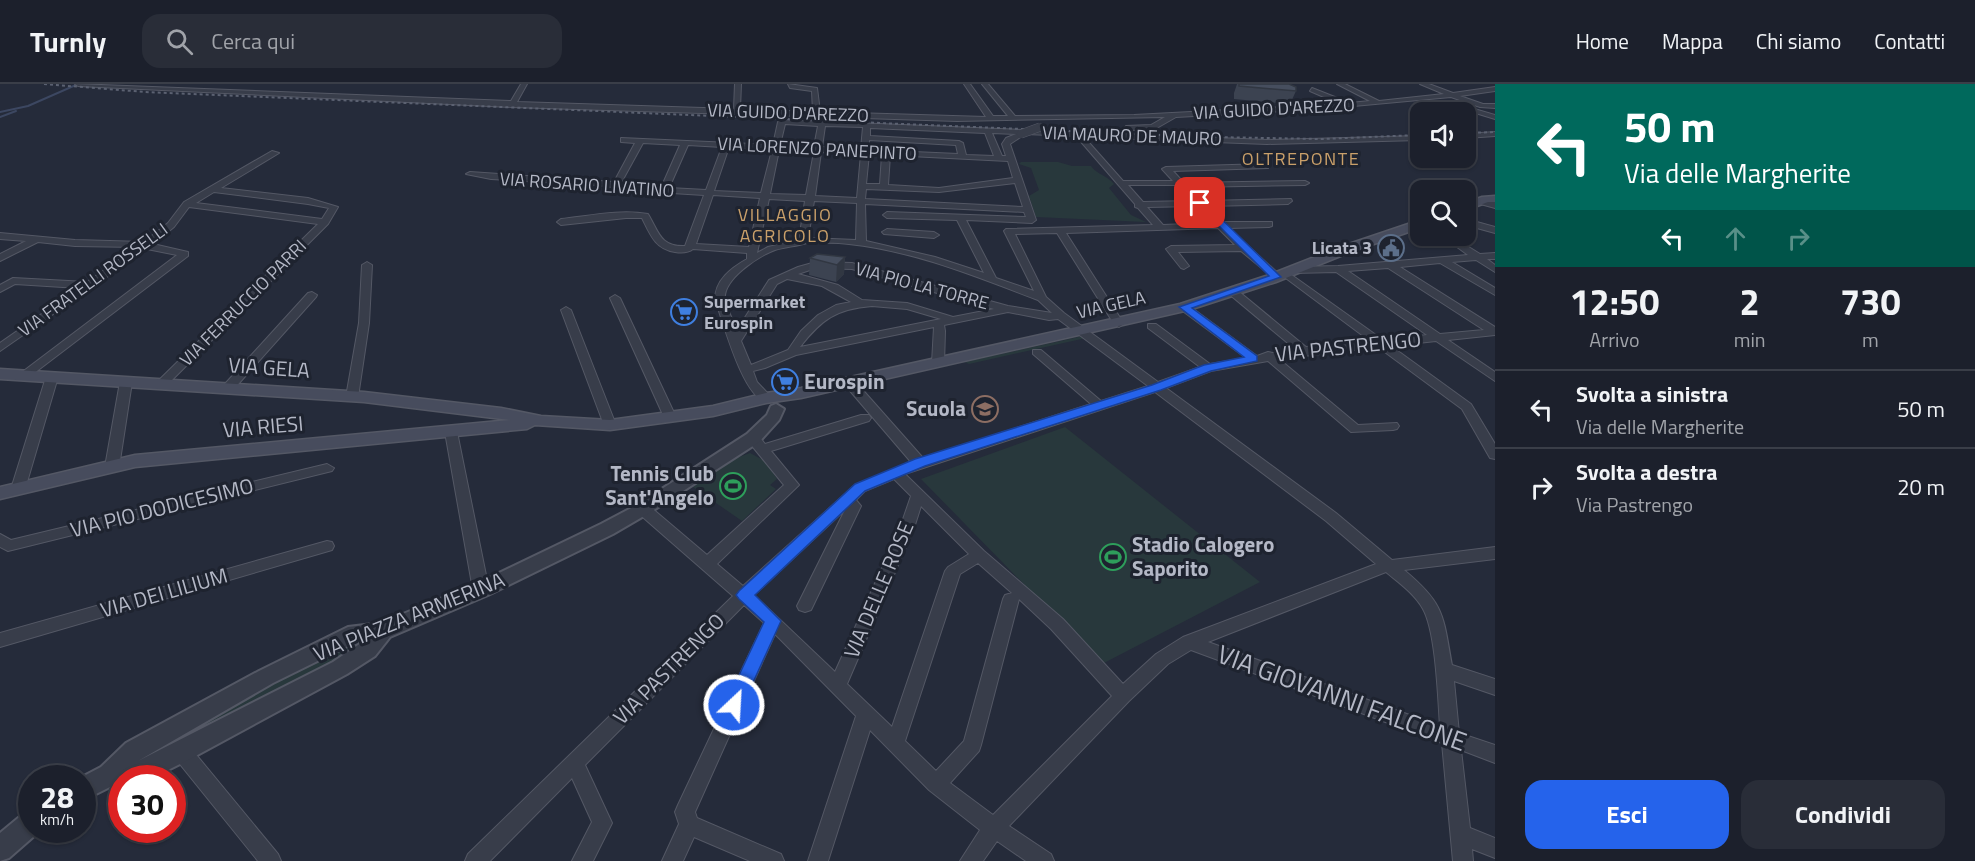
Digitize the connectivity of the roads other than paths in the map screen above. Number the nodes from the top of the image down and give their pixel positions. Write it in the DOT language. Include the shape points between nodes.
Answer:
graph roads {
  1 [pos="80,84"];
  2 [pos="524,84"];
  3 [pos="738,84"];
  4 [pos="791,84"];
  5 [pos="967,84"];
  6 [pos="985,84"];
  7 [pos="1340,84"];
  8 [pos="1423,84"];
  9 [pos="1443,84"];
  10 [pos="1475,84"];
  11 [pos="1493,89"];
  12 [pos="1312,90"];
  13 [pos="1466,93"];
  14 [pos="1449,96"];
  15 [pos="1431,98"];
  16 [pos="1379,103"];
  17 [pos="512,105"];
  18 [pos="1349,105"];
  19 [pos="1495,106"];
  20 [pos="737,110"];
  21 [pos="817,114"];
  22 [pos="1174,115"];
  23 [pos="1134,117"];
  24 [pos="1495,117"];
  25 [pos="1014,118"];
  26 [pos="991,119"];
  27 [pos="822,124"];
  28 [pos="867,125"];
  29 [pos="921,128"];
  30 [pos="1133,128"];
  31 [pos="988,131"];
  32 [pos="1078,134"];
  33 [pos="1495,134"];
  34 [pos="1476,135"];
  35 [pos="866,138"];
  36 [pos="1410,138"];
  37 [pos="624,140"];
  38 [pos="640,141"];
  39 [pos="922,141"];
  40 [pos="685,143"];
  41 [pos="726,145"];
  42 [pos="776,147"];
  43 [pos="818,149"];
  44 [pos="865,152"];
  45 [pos="275,153"];
  46 [pos="886,153"];
  47 [pos="925,155"];
  48 [pos="963,157"];
  49 [pos="999,158"];
  50 [pos="1010,159"];
  51 [pos="1265,166"];
  52 [pos="470,174"];
  53 [pos="1017,180"];
  54 [pos="1119,183"];
  55 [pos="1305,183"];
  56 [pos="617,184"];
  57 [pos="1181,184"];
  58 [pos="978,185"];
  59 [pos="862,186"];
  60 [pos="884,187"];
  61 [pos="958,188"];
  62 [pos="212,189"];
  63 [pos="939,190"];
  64 [pos="664,191"];
  65 [pos="709,193"];
  66 [pos="930,194"];
  67 [pos="764,196"];
  68 [pos="811,198"];
  69 [pos="1491,198"];
  70 [pos="861,201"];
  71 [pos="1288,201"];
  72 [pos="886,202"];
  73 [pos="1200,203"];
  74 [pos="1476,203"];
  75 [pos="187,204"];
  76 [pos="911,204"];
  77 [pos="1138,205"];
  78 [pos="931,206"];
  79 [pos="984,208"];
  80 [pos="1027,210"];
  81 [pos="961,212"];
  82 [pos="886,215"];
  83 [pos="1032,220"];
  84 [pos="325,222"];
  85 [pos="561,222"];
  86 [pos="1269,224"];
  87 [pos="1476,224"];
  88 [pos="1221,225"];
  89 [pos="1159,226"];
  90 [pos="1410,227"];
  91 [pos="1038,231"];
  92 [pos="887,232"];
  93 [pos="1061,232"];
  94 [pos="1494,232"];
  95 [pos="934,235"];
  96 [pos="0,236"];
  97 [pos="37,239"];
  98 [pos="803,241"];
  99 [pos="861,243"];
  100 [pos="146,245"];
  101 [pos="691,246"];
  102 [pos="1460,246"];
  103 [pos="887,248"];
  104 [pos="1243,248"];
  105 [pos="751,254"];
  106 [pos="1495,256"];
  107 [pos="0,258"];
  108 [pos="1477,258"];
  109 [pos="1440,260"];
  110 [pos="1389,264"];
  111 [pos="366,265"];
  112 [pos="1184,266"];
  113 [pos="1338,269"];
  114 [pos="1495,269"];
  115 [pos="807,273"];
  116 [pos="1285,274"];
  117 [pos="992,279"];
  118 [pos="88,285"];
  119 [pos="0,289"];
  120 [pos="1233,292"];
  121 [pos="1495,292"];
  122 [pos="312,295"];
  123 [pos="615,298"];
  124 [pos="1042,298"];
  125 [pos="860,304"];
  126 [pos="1184,307"];
  127 [pos="1007,309"];
  128 [pos="566,310"];
  129 [pos="1060,315"];
  130 [pos="953,321"];
  131 [pos="938,324"];
  132 [pos="1119,324"];
  133 [pos="1152,326"];
  134 [pos="1083,332"];
  135 [pos="1495,332"];
  136 [pos="1437,337"];
  137 [pos="735,340"];
  138 [pos="1380,342"];
  139 [pos="0,348"];
  140 [pos="1304,351"];
  141 [pos="793,352"];
  142 [pos="1037,352"];
  143 [pos="1261,357"];
  144 [pos="938,363"];
  145 [pos="1208,368"];
  146 [pos="746,369"];
  147 [pos="0,374"];
  148 [pos="25,375"];
  149 [pos="52,377"];
  150 [pos="1495,377"];
  151 [pos="126,382"];
  152 [pos="752,382"];
  153 [pos="849,382"];
  154 [pos="161,384"];
  155 [pos="1156,387"];
  156 [pos="228,388"];
  157 [pos="352,397"];
  158 [pos="1099,405"];
  159 [pos="738,406"];
  160 [pos="768,407"];
  161 [pos="670,417"];
  162 [pos="865,418"];
  163 [pos="536,421"];
  164 [pos="610,425"];
  165 [pos="1393,426"];
  166 [pos="451,432"];
  167 [pos="757,443"];
  168 [pos="1495,455"];
  169 [pos="920,463"];
  170 [pos="112,467"];
  171 [pos="327,468"];
  172 [pos="895,472"];
  173 [pos="18,489"];
  174 [pos="0,493"];
  175 [pos="918,495"];
  176 [pos="847,500"];
  177 [pos="644,509"];
  178 [pos="0,539"];
  179 [pos="327,546"];
  180 [pos="1495,553"];
  181 [pos="979,555"];
  182 [pos="708,563"];
  183 [pos="1388,566"];
  184 [pos="481,590"];
  185 [pos="744,595"];
  186 [pos="1011,599"];
  187 [pos="805,606"];
  188 [pos="773,621"];
  189 [pos="383,631"];
  190 [pos="0,640"];
  191 [pos="1189,642"];
  192 [pos="1444,670"];
  193 [pos="838,685"];
  194 [pos="1495,687"];
  195 [pos="1123,696"];
  196 [pos="866,713"];
  197 [pos="1450,738"];
  198 [pos="895,744"];
  199 [pos="182,752"];
  200 [pos="1495,754"];
  201 [pos="574,764"];
  202 [pos="119,765"];
  203 [pos="155,765"];
  204 [pos="936,784"];
  205 [pos="689,825"];
  206 [pos="994,828"];
  207 [pos="18,834"];
  208 [pos="1459,834"];
  209 [pos="0,849"];
  210 [pos="1495,849"];
  211 [pos="271,861"];
  212 [pos="475,861"];
  213 [pos="582,861"];
  214 [pos="672,861"];
  215 [pos="774,861"];
  216 [pos="818,861"];
  217 [pos="970,861"];
  218 [pos="1044,861"];
  219 [pos="1463,861"];
  1 -- 17 [label="street, VIA GUIDO D'AREZZO"];
  2 -- 17 [label="street"];
  3 -- 20 [label="street"];
  4 -- 21 [label="street" via="815,88"];
  5 -- 26 [label="street"];
  6 -- 25 [label="street"];
  7 -- 16 [label="street"];
  8 -- 14 [label="street"];
  9 -- 13 [label="street"];
  10 -- 11 [label="street"];
  11 -- 13 [label="street, VIA GUIDO D'AREZZO"];
  12 -- 18 [label="street"];
  13 -- 14 [label="street, VIA GUIDO D'AREZZO"];
  14 -- 15 [label="street, VIA GUIDO D'AREZZO"];
  14 -- 19 [label="street"];
  15 -- 16 [label="street, VIA GUIDO D'AREZZO"];
  15 -- 24 [label="street"];
  16 -- 18 [label="street, VIA GUIDO D'AREZZO"];
  17 -- 20 [label="street, VIA GUIDO D'AREZZO"];
  18 -- 22 [label="street, VIA GUIDO D'AREZZO"];
  20 -- 21 [label="street, VIA GUIDO D'AREZZO"];
  21 -- 26 [label="street, VIA GUIDO D'AREZZO"];
  22 -- 23 [label="street, VIA GUIDO D'AREZZO"];
  22 -- 30 [label="street" via="1158,126"];
  23 -- 25 [label="street, VIA GUIDO D'AREZZO"];
  23 -- 30 [label="street" via="1143,122"];
  25 -- 26 [label="street, VIA GUIDO D'AREZZO"];
  27 -- 28 [label="street, VIA MAURO DE MAURO"];
  27 -- 42 [label="street, VIA MAURO DE MAURO" via="782,122"];
  27 -- 43 [label="street"];
  28 -- 29 [label="street, VIA MAURO DE MAURO"];
  28 -- 35 [label="street"];
  29 -- 31 [label="street, VIA MAURO DE MAURO"];
  29 -- 39 [label="street"];
  30 -- 50 [label="street, bridge" via="1040,127 1009,140 1006,144"];
  31 -- 32 [label="street, VIA MAURO DE MAURO"];
  31 -- 49 [label="street"];
  32 -- 36 [label="street, VIA MAURO DE MAURO" via="1316,142"];
  32 -- 54 [label="street"];
  33 -- 34 [label="street"];
  35 -- 39 [label="street"];
  35 -- 44 [label="street"];
  37 -- 38 [label="street, VIA LORENZO PANEPINTO"];
  38 -- 40 [label="street, VIA LORENZO PANEPINTO"];
  38 -- 56 [label="street"];
  39 -- 47 [label="street"];
  39 -- 48 [label="street" via="959,142"];
  40 -- 41 [label="street, VIA LORENZO PANEPINTO"];
  40 -- 64 [label="street"];
  41 -- 42 [label="street, VIA LORENZO PANEPINTO"];
  41 -- 65 [label="street"];
  42 -- 43 [label="street, VIA LORENZO PANEPINTO"];
  42 -- 67 [label="street"];
  43 -- 44 [label="street, VIA LORENZO PANEPINTO"];
  43 -- 68 [label="street"];
  44 -- 46 [label="street, VIA LORENZO PANEPINTO"];
  44 -- 59 [label="street"];
  45 -- 62 [label="street, VIA FRATELLI ROSSELLI"];
  46 -- 47 [label="street, VIA LORENZO PANEPINTO"];
  46 -- 60 [label="street"];
  47 -- 48 [label="street, VIA LORENZO PANEPINTO"];
  48 -- 49 [label="street, VIA LORENZO PANEPINTO"];
  49 -- 50 [label="street, VIA LORENZO PANEPINTO"];
  50 -- 53 [label="street"];
  51 -- 57 [label="street" via="1166,169"];
  52 -- 56 [label="street, VIA ROSARIO LIVATINO" via="527,181"];
  53 -- 58 [label="street"];
  53 -- 80 [label="street"];
  54 -- 57 [label="street"];
  54 -- 77 [label="street"];
  55 -- 57 [label="street"];
  56 -- 64 [label="street, VIA ROSARIO LIVATINO"];
  57 -- 73 [label="street"];
  58 -- 61 [label="street"];
  58 -- 79 [label="street"];
  59 -- 60 [label="street"];
  59 -- 70 [label="street"];
  60 -- 63 [label="street"];
  61 -- 63 [label="street"];
  61 -- 81 [label="street"];
  62 -- 75 [label="street, VIA FRATELLI ROSSELLI"];
  62 -- 84 [label="street" via="330,205 334,211"];
  63 -- 66 [label="street"];
  64 -- 65 [label="street, VIA ROSARIO LIVATINO"];
  65 -- 67 [label="street, VIA ROSARIO LIVATINO"];
  65 -- 101 [label="street"];
  66 -- 76 [label="street" via="911,192"];
  66 -- 78 [label="street"];
  67 -- 68 [label="street, VIA ROSARIO LIVATINO"];
  67 -- 105 [label="street"];
  68 -- 70 [label="street, VIA ROSARIO LIVATINO"];
  68 -- 98 [label="street"];
  69 -- 74 [label="main road"];
  70 -- 72 [label="street, VIA ROSARIO LIVATINO"];
  70 -- 99 [label="street"];
  71 -- 73 [label="street"];
  72 -- 76 [label="street, VIA ROSARIO LIVATINO"];
  72 -- 82 [label="street"];
  73 -- 77 [label="street"];
  73 -- 88 [label="street"];
  75 -- 84 [label="street"];
  75 -- 100 [label="street, VIA FRATELLI ROSSELLI" via="171,225"];
  76 -- 78 [label="street, VIA ROSARIO LIVATINO"];
  77 -- 89 [label="street"];
  78 -- 81 [label="street, VIA ROSARIO LIVATINO"];
  79 -- 80 [label="street, VIA ROSARIO LIVATINO"];
  79 -- 81 [label="street, VIA ROSARIO LIVATINO"];
  80 -- 83 [label="street"];
  81 -- 82 [label="street"];
  81 -- 83 [label="street"];
  81 -- 117 [label="street" via="965,230"];
  82 -- 92 [label="street"];
  83 -- 91 [label="street"];
  84 -- 154 [label="street, VIA FERRUCCIO PARRI"];
  85 -- 101 [label="street" via="645,216 661,244 678,250"];
  86 -- 88 [label="street"];
  87 -- 94 [label="street"];
  88 -- 89 [label="street"];
  88 -- 104 [label="street"];
  89 -- 93 [label="street"];
  90 -- 116 [label="main road, VIA GELA"];
  91 -- 93 [label="street"];
  91 -- 124 [label="street" via="1009,231"];
  92 -- 95 [label="street"];
  92 -- 103 [label="street"];
  93 -- 132 [label="street"];
  96 -- 97 [label="street"];
  97 -- 100 [label="street"];
  97 -- 107 [label="street"];
  98 -- 99 [label="street"];
  98 -- 105 [label="street"];
  99 -- 103 [label="street"];
  100 -- 118 [label="street, VIA FRATELLI ROSSELLI"];
  100 -- 148 [label="street" via="185,254"];
  101 -- 105 [label="street"];
  102 -- 108 [label="street"];
  103 -- 117 [label="street"];
  104 -- 112 [label="street" via="1171,249"];
  104 -- 116 [label="street"];
  105 -- 137 [label="street" via="728,278 720,293"];
  106 -- 108 [label="street"];
  108 -- 109 [label="street"];
  108 -- 114 [label="street"];
  109 -- 110 [label="street"];
  109 -- 121 [label="street"];
  110 -- 113 [label="street"];
  110 -- 135 [label="street"];
  111 -- 157 [label="street" via="364,323"];
  113 -- 116 [label="street"];
  113 -- 136 [label="street"];
  115 -- 125 [label="street, VIA PIO LA TORRE"];
  115 -- 127 [label="street, VIA PIO LA TORRE" via="831,264 852,266"];
  115 -- 137 [label="street, VIA PIO LA TORRE" via="773,282"];
  116 -- 120 [label="main road, VIA GELA"];
  116 -- 138 [label="street"];
  117 -- 124 [label="street"];
  118 -- 119 [label="street" via="13,281"];
  118 -- 139 [label="street, VIA FRATELLI ROSSELLI"];
  120 -- 126 [label="main road, VIA GELA"];
  120 -- 140 [label="street"];
  122 -- 156 [label="street"];
  123 -- 161 [label="street"];
  124 -- 129 [label="street"];
  125 -- 130 [label="street" via="906,305"];
  125 -- 141 [label="street" via="825,314"];
  126 -- 132 [label="main road, VIA GELA"];
  126 -- 143 [label="street"];
  127 -- 129 [label="street, VIA PIO LA TORRE" via="1049,317"];
  127 -- 130 [label="street"];
  128 -- 164 [label="street"];
  129 -- 134 [label="street"];
  130 -- 131 [label="street"];
  131 -- 141 [label="street"];
  131 -- 144 [label="street"];
  132 -- 134 [label="main road, VIA GELA"];
  133 -- 145 [label="street"];
  134 -- 144 [label="main road, VIA GELA"];
  134 -- 155 [label="street"];
  135 -- 136 [label="street, VIA PASTRENGO"];
  136 -- 138 [label="street, VIA PASTRENGO"];
  136 -- 150 [label="street"];
  137 -- 146 [label="street"];
  138 -- 140 [label="street, VIA PASTRENGO"];
  138 -- 168 [label="street" via="1467,407"];
  140 -- 143 [label="street, VIA PASTRENGO"];
  141 -- 146 [label="street"];
  142 -- 158 [label="street"];
  143 -- 145 [label="street, VIA PASTRENGO"];
  143 -- 165 [label="street" via="1355,429"];
  144 -- 153 [label="main road, VIA GELA"];
  145 -- 155 [label="street, VIA PASTRENGO"];
  146 -- 152 [label="street"];
  147 -- 148 [label="main road, VIA GELA"];
  148 -- 149 [label="main road, VIA GELA"];
  149 -- 151 [label="main road, VIA GELA"];
  149 -- 173 [label="street"];
  151 -- 154 [label="main road, VIA GELA"];
  151 -- 170 [label="street"];
  152 -- 159 [label="street" via="748,398"];
  152 -- 160 [label="street"];
  153 -- 160 [label="main road, VIA GELA" via="801,393"];
  153 -- 169 [label="street"];
  154 -- 156 [label="main road, VIA GELA"];
  155 -- 158 [label="street, VIA PASTRENGO"];
  155 -- 183 [label="street" via="1331,517"];
  156 -- 157 [label="main road, VIA GELA"];
  157 -- 163 [label="main road, VIA GELA" via="501,412"];
  158 -- 169 [label="street, VIA PASTRENGO"];
  159 -- 160 [label="main road, VIA GELA"];
  159 -- 161 [label="main road, VIA GELA"];
  160 -- 167 [label="street, VIA PIAZZA ARMERINA"];
  161 -- 164 [label="main road, VIA GELA"];
  162 -- 167 [label="street"];
  163 -- 164 [label="main road, VIA GELA"];
  163 -- 166 [label="main road, VIA RIESI"];
  166 -- 170 [label="main road, VIA RIESI" via="135,461"];
  166 -- 184 [label="street"];
  167 -- 177 [label="street, VIA PIAZZA ARMERINA"];
  167 -- 182 [label="street" via="792,485"];
  169 -- 172 [label="street, VIA PASTRENGO"];
  170 -- 173 [label="main road, VIA RIESI"];
  171 -- 178 [label="street, VIA PIO DODICESIMO" via="8,546"];
  172 -- 175 [label="street"];
  172 -- 176 [label="street, VIA PASTRENGO" via="860,488"];
  173 -- 174 [label="main road, VIA RIESI"];
  175 -- 181 [label="street"];
  175 -- 193 [label="street, VIA DELLE ROSE"];
  176 -- 185 [label="street, VIA PASTRENGO"];
  176 -- 187 [label="street" via="854,507"];
  177 -- 182 [label="street"];
  177 -- 184 [label="street, VIA PIAZZA ARMERINA"];
  179 -- 190 [label="street, VIA DEI LILIUM"];
  180 -- 183 [label="street"];
  181 -- 195 [label="street" via="1057,624"];
  181 -- 198 [label="street" via="953,571"];
  182 -- 185 [label="street"];
  183 -- 191 [label="street"];
  183 -- 192 [label="street" via="1421,593 1431,607"];
  184 -- 189 [label="street, VIA PIAZZA ARMERINA"];
  185 -- 188 [label="street"];
  185 -- 201 [label="street, VIA PASTRENGO"];
  186 -- 204 [label="street" via="972,745"];
  188 -- 193 [label="street"];
  188 -- 205 [label="street" via="684,812"];
  189 -- 199 [label="street" via="368,650 340,669"];
  189 -- 202 [label="street, VIA PIAZZA ARMERINA" via="355,633 214,704 134,750"];
  191 -- 195 [label="street" via="1162,659"];
  191 -- 197 [label="street, VIA GIOVANNI FALCONE"];
  192 -- 194 [label="street"];
  192 -- 197 [label="street"];
  193 -- 196 [label="street"];
  195 -- 206 [label="street"];
  196 -- 198 [label="street"];
  196 -- 216 [label="street"];
  197 -- 200 [label="street, VIA GIOVANNI FALCONE"];
  197 -- 208 [label="street"];
  198 -- 204 [label="street"];
  199 -- 203 [label="street"];
  199 -- 211 [label="street"];
  201 -- 212 [label="street, VIA PASTRENGO"];
  201 -- 213 [label="street" via="602,823"];
  204 -- 206 [label="street"];
  205 -- 214 [label="street"];
  205 -- 215 [label="street"];
  206 -- 217 [label="street"];
  206 -- 218 [label="street"];
  207 -- 209 [label="street"];
  208 -- 210 [label="street"];
  208 -- 219 [label="street"];
}
